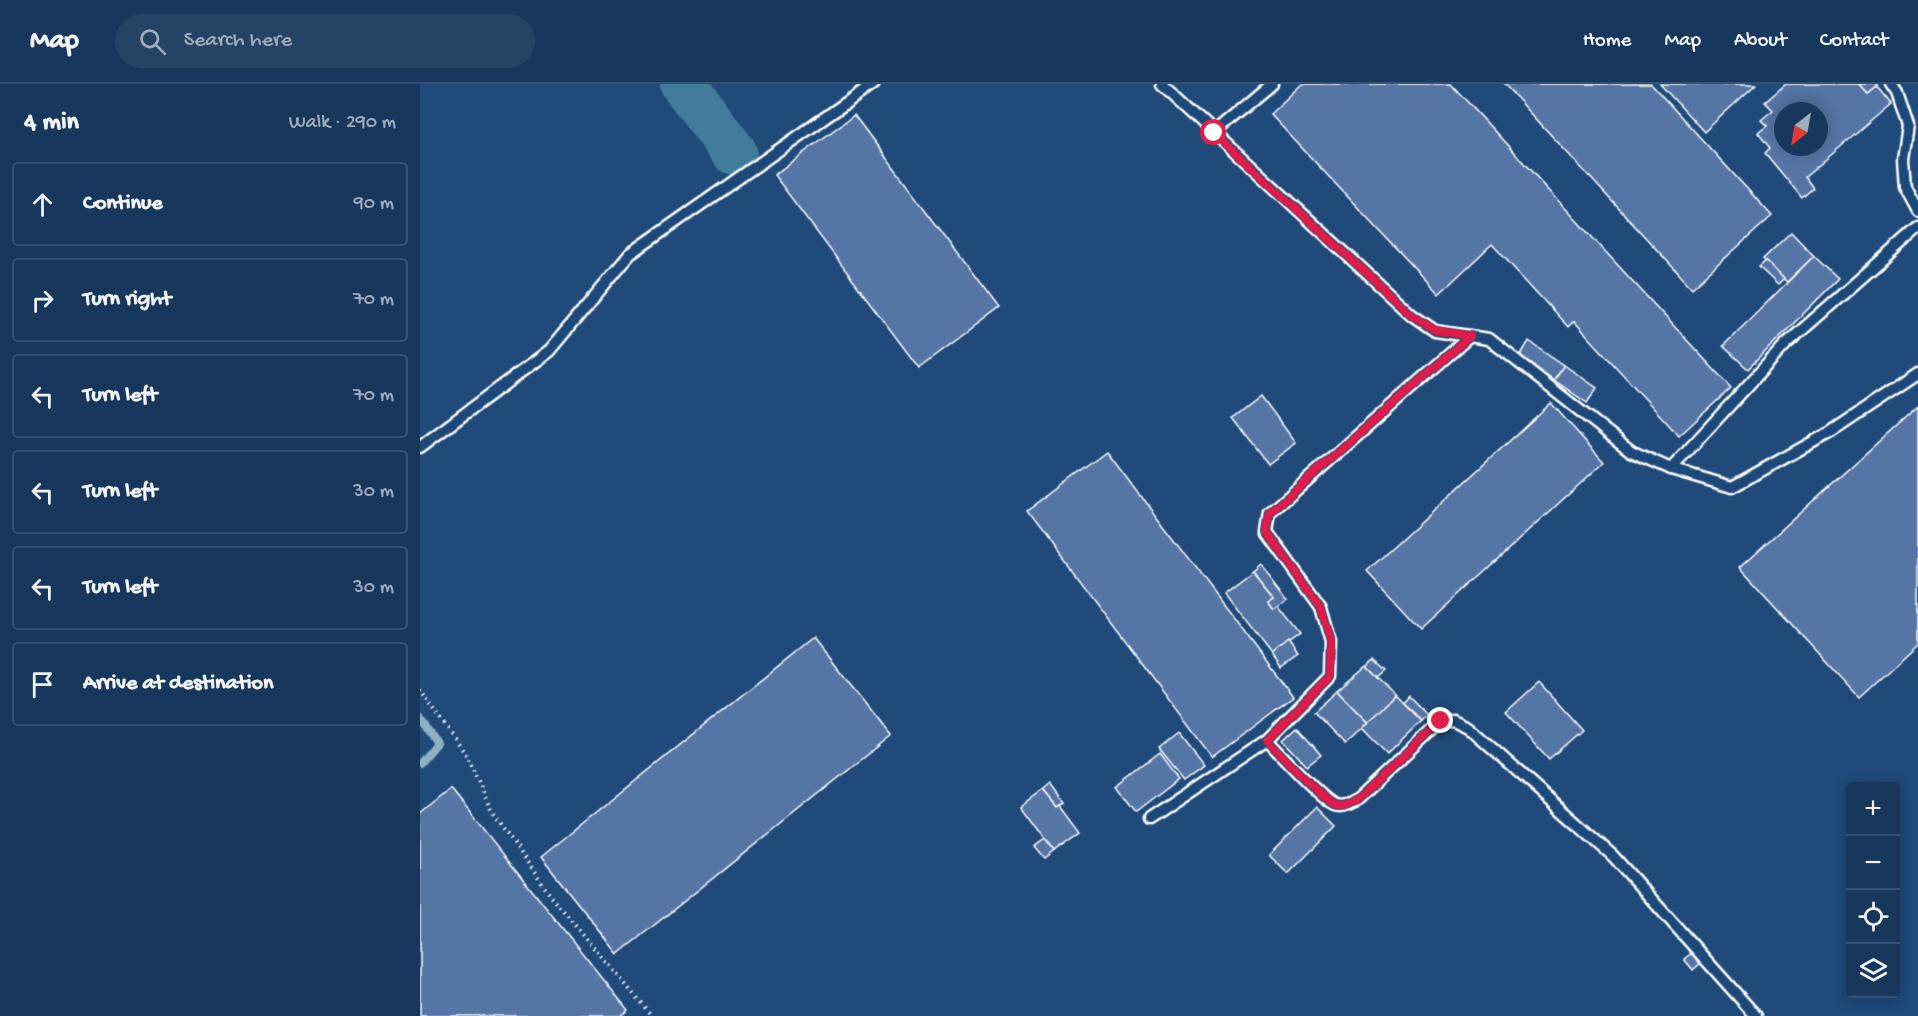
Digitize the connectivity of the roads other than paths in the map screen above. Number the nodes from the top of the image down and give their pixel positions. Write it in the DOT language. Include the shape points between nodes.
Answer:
graph roads {
  1 [pos="873,84"];
  2 [pos="1162,84"];
  3 [pos="1272,84"];
  4 [pos="1891,84"];
  5 [pos="1214,133"];
  6 [pos="1918,211"];
  7 [pos="1918,228"];
  8 [pos="1470,336"];
  9 [pos="1918,374"];
  10 [pos="420,447"];
  11 [pos="1671,469"];
  12 [pos="1267,740"];
  13 [pos="1149,819"];
  14 [pos="1756,1016"];
  1 -- 10 [label="lane" via="630,254 549,351"];
  2 -- 5 [label="lane"];
  3 -- 5 [label="lane"];
  4 -- 6 [label="lane" via="1908,126 1903,159 1905,187"];
  5 -- 8 [label="lane" via="1412,315 1435,330"];
  7 -- 11 [label="lane" via="1786,345"];
  8 -- 11 [label="lane" via="1489,339 1631,451"];
  8 -- 12 [label="lane" via="1270,513 1267,532 1321,607 1331,642 1330,676"];
  9 -- 11 [label="lane" via="1831,432 1732,487"];
  12 -- 13 [label="lane"];
  12 -- 14 [label="lane" via="1319,792 1335,805 1346,806 1441,721 1453,720 1468,727 1614,856"];
}
